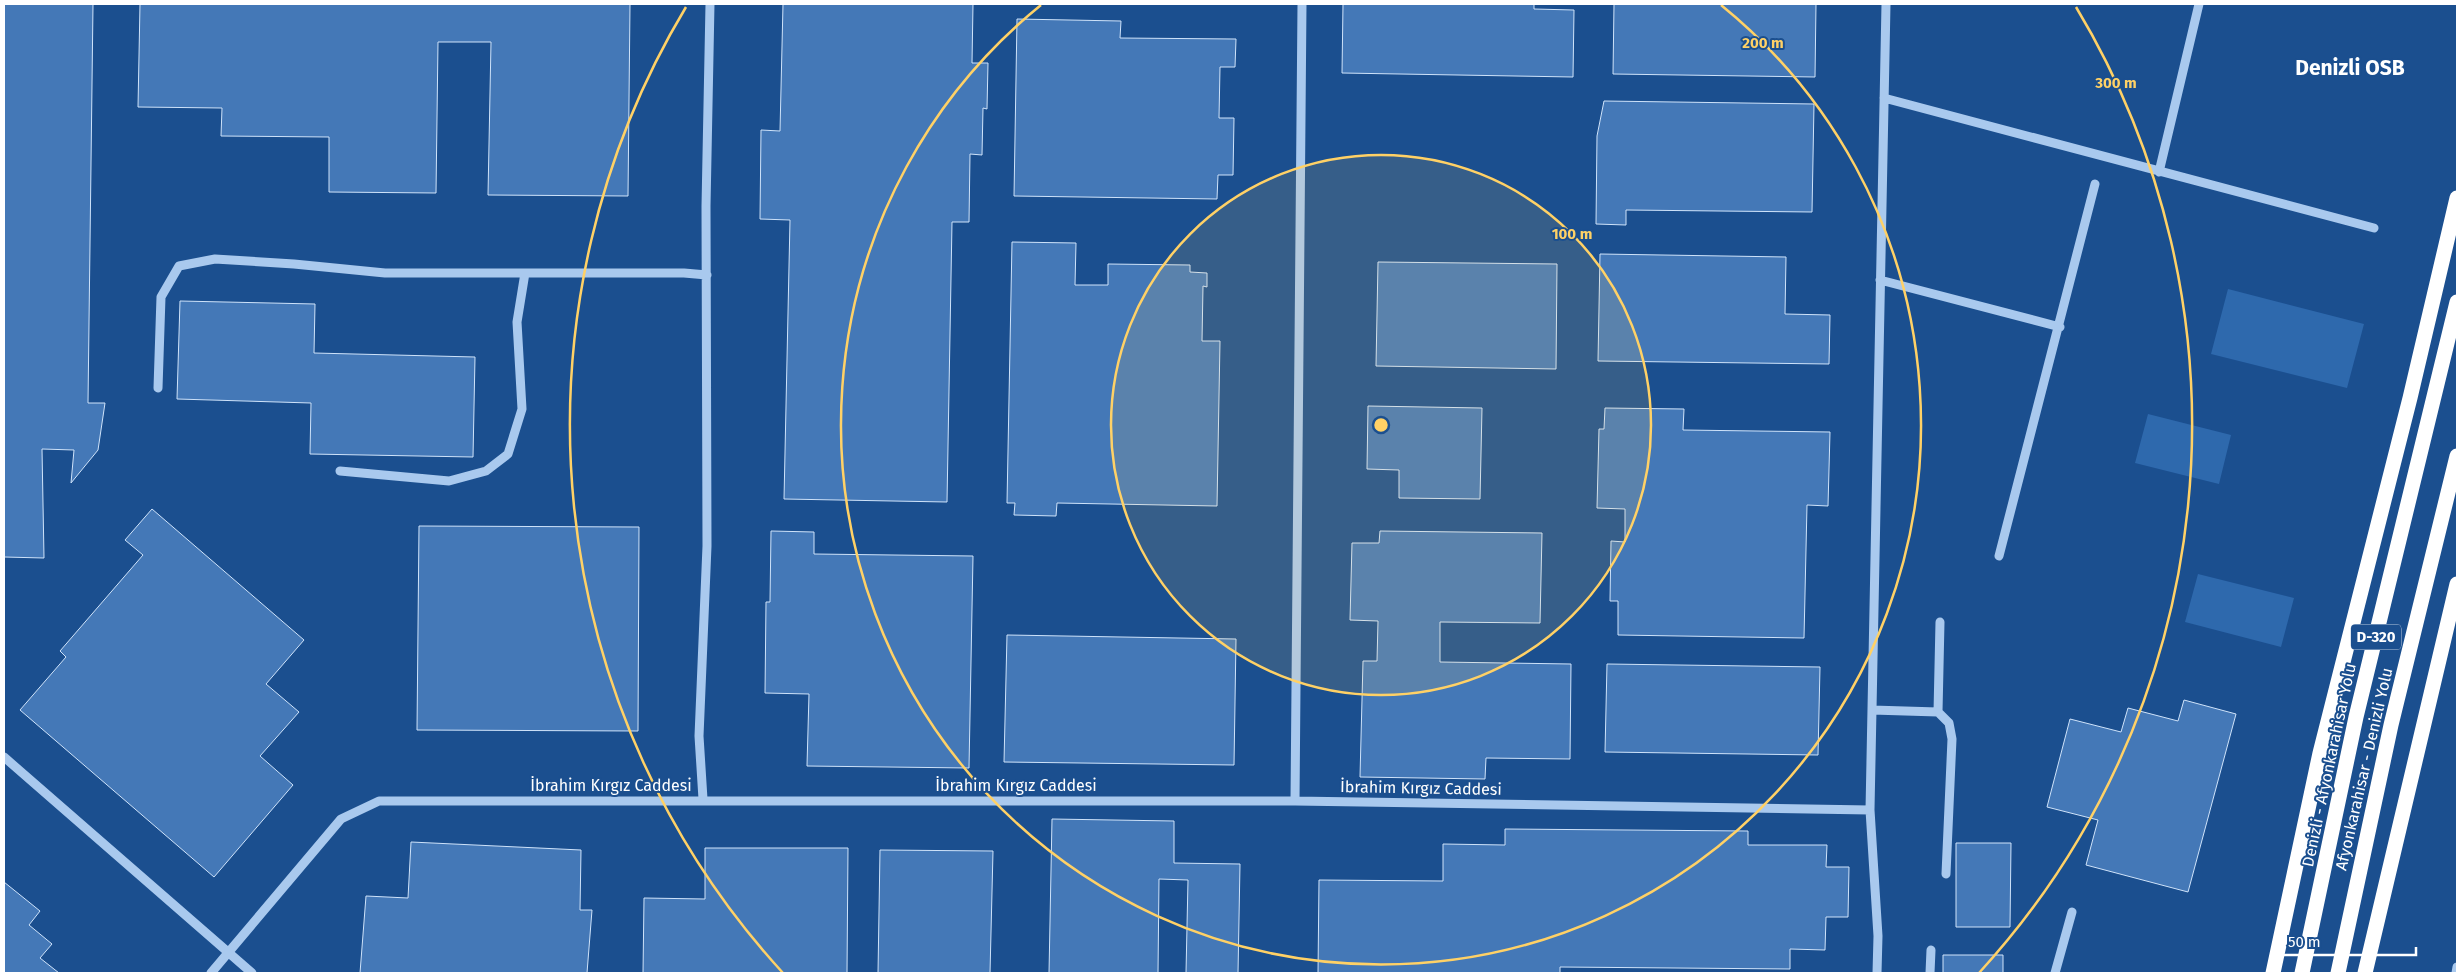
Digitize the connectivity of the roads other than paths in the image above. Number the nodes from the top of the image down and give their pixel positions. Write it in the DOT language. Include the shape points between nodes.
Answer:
graph roads {
  1 [pos="710,4"];
  2 [pos="1302,4"];
  3 [pos="1886,4"];
  4 [pos="2199,4"];
  5 [pos="1884,98"];
  6 [pos="2158,172"];
  7 [pos="2095,184"];
  8 [pos="2457,198"];
  9 [pos="2374,228"];
  10 [pos="525,273"];
  11 [pos="706,275"];
  12 [pos="1880,280"];
  13 [pos="2457,302"];
  14 [pos="2060,327"];
  15 [pos="158,388"];
  16 [pos="2457,456"];
  17 [pos="340,471"];
  18 [pos="1999,556"];
  19 [pos="2457,584"];
  20 [pos="1940,622"];
  21 [pos="1872,710"];
  22 [pos="1938,712"];
  23 [pos="4,757"];
  24 [pos="703,799"];
  25 [pos="1295,800"];
  26 [pos="1870,810"];
  27 [pos="1946,874"];
  28 [pos="2072,912"];
  29 [pos="1931,950"];
  30 [pos="227,952"];
  31 [pos="2457,967"];
  32 [pos="210,973"];
  33 [pos="252,973"];
  34 [pos="1877,973"];
  35 [pos="1930,973"];
  36 [pos="2055,973"];
  37 [pos="2273,973"];
  38 [pos="2302,973"];
  39 [pos="2338,973"];
  40 [pos="2365,973"];
  41 [pos="2456,973"];
  1 -- 11 [label="street"];
  2 -- 25 [label="street"];
  3 -- 5 [label="street"];
  4 -- 6 [label="street"];
  5 -- 6 [label="street"];
  5 -- 12 [label="street"];
  6 -- 9 [label="street"];
  7 -- 14 [label="street"];
  8 -- 37 [label="highway" via="2408,408 2320,753"];
  10 -- 11 [label="street"];
  10 -- 15 [label="street" via="386,273 214,259 179,266 161,297"];
  10 -- 17 [label="street" via="517,322 522,409 508,454 486,471 449,481"];
  11 -- 24 [label="street" via="707,546 699,736"];
  12 -- 14 [label="street"];
  12 -- 21 [label="street"];
  13 -- 38 [label="highway, Denizli - Afyonkarahisar Yolu / D-320" via="2356,717"];
  14 -- 18 [label="street"];
  16 -- 39 [label="highway, Afyonkarahisar - Denizli Yolu / D-320" via="2391,725"];
  19 -- 40 [label="highway"];
  20 -- 22 [label="street"];
  21 -- 22 [label="street"];
  21 -- 26 [label="street"];
  22 -- 27 [label="street" via="1949,723 1952,739"];
  23 -- 30 [label="street"];
  24 -- 25 [label="street, İbrahim Kırgız Caddesi"];
  24 -- 30 [label="street, İbrahim Kırgız Caddesi" via="379,801 341,819"];
  25 -- 26 [label="street, İbrahim Kırgız Caddesi"];
  26 -- 34 [label="street" via="1878,936"];
  28 -- 36 [label="street"];
  29 -- 35 [label="street"];
  30 -- 32 [label="street, İbrahim Kırgız Caddesi"];
  30 -- 33 [label="street"];
  31 -- 41 [label="street"];
}
